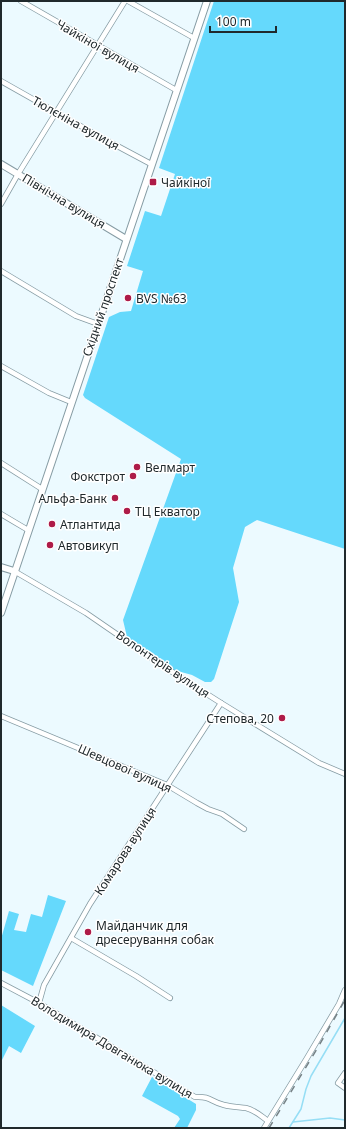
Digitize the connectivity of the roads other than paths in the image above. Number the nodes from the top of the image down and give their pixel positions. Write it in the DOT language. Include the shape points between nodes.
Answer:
graph roads {
  1 [pos="21,1"];
  2 [pos="126,1"];
  3 [pos="207,1"];
  4 [pos="194,38"];
  5 [pos="97,45"];
  6 [pos="1,81"];
  7 [pos="176,90"];
  8 [pos="55,112"];
  9 [pos="1,164"];
  10 [pos="151,164"];
  11 [pos="18,174"];
  12 [pos="1,204"];
  13 [pos="126,239"];
  14 [pos="1,272"];
  15 [pos="98,324"];
  16 [pos="1,366"];
  17 [pos="71,402"];
  18 [pos="1,463"];
  19 [pos="42,488"];
  20 [pos="1,514"];
  21 [pos="28,530"];
  22 [pos="1,567"];
  23 [pos="14,571"];
  24 [pos="1,613"];
  25 [pos="221,703"];
  26 [pos="1,716"];
  27 [pos="345,774"];
  28 [pos="167,785"];
  29 [pos="244,829"];
  30 [pos="71,938"];
  31 [pos="1,983"];
  32 [pos="345,990"];
  33 [pos="170,998"];
  34 [pos="39,1003"];
  35 [pos="345,1072"];
  36 [pos="345,1088"];
  37 [pos="268,1121"];
  38 [pos="264,1128"];
  1 -- 5 [label="street, Чайкіної вулиця"];
  2 -- 4 [label="street"];
  2 -- 5 [label="street"];
  3 -- 4 [label="main road, Східний проспект"];
  4 -- 7 [label="main road, Східний проспект"];
  5 -- 7 [label="street, Чайкіної вулиця"];
  5 -- 8 [label="street"];
  6 -- 8 [label="street, Тюлєніна вулиця"];
  7 -- 10 [label="main road, Східний проспект"];
  8 -- 10 [label="street, Тюлєніна вулиця"];
  8 -- 11 [label="street"];
  9 -- 11 [label="main road, Північна вулиця"];
  10 -- 13 [label="main road, Східний проспект"];
  11 -- 12 [label="street"];
  11 -- 13 [label="main road, Північна вулиця"];
  13 -- 15 [label="main road, Східний проспект"];
  14 -- 15 [label="street" via="76,316"];
  15 -- 17 [label="main road, Східний проспект"];
  16 -- 17 [label="street" via="49,393"];
  17 -- 19 [label="main road, Східний проспект"];
  18 -- 19 [label="street"];
  19 -- 21 [label="main road, Східний проспект"];
  20 -- 21 [label="street"];
  21 -- 23 [label="main road, Східний проспект"];
  22 -- 23 [label="main road, Волонтерів вулиця"];
  23 -- 24 [label="main road, Східний проспект"];
  23 -- 25 [label="street, Волонтерів вулиця" via="86,613"];
  25 -- 27 [label="street, Волонтерів вулиця" via="319,763"];
  25 -- 28 [label="street, Комарова вулиця"];
  26 -- 28 [label="street, Шевцової вулиця"];
  28 -- 29 [label="street, Шевцової вулиця" via="208,809 222,814"];
  28 -- 30 [label="street, Комарова вулиця"];
  30 -- 33 [label="street"];
  30 -- 34 [label="street, Комарова вулиця" via="44,985"];
  31 -- 34 [label="street, Володимира Довганюка вулиця"];
  32 -- 37 [label="street"];
  34 -- 37 [label="street, Володимира Довганюка вулиця" via="195,1097 208,1097 222,1105 246,1108"];
  35 -- 36 [label="street" via="338,1083"];
  37 -- 38 [label="street"];
}
